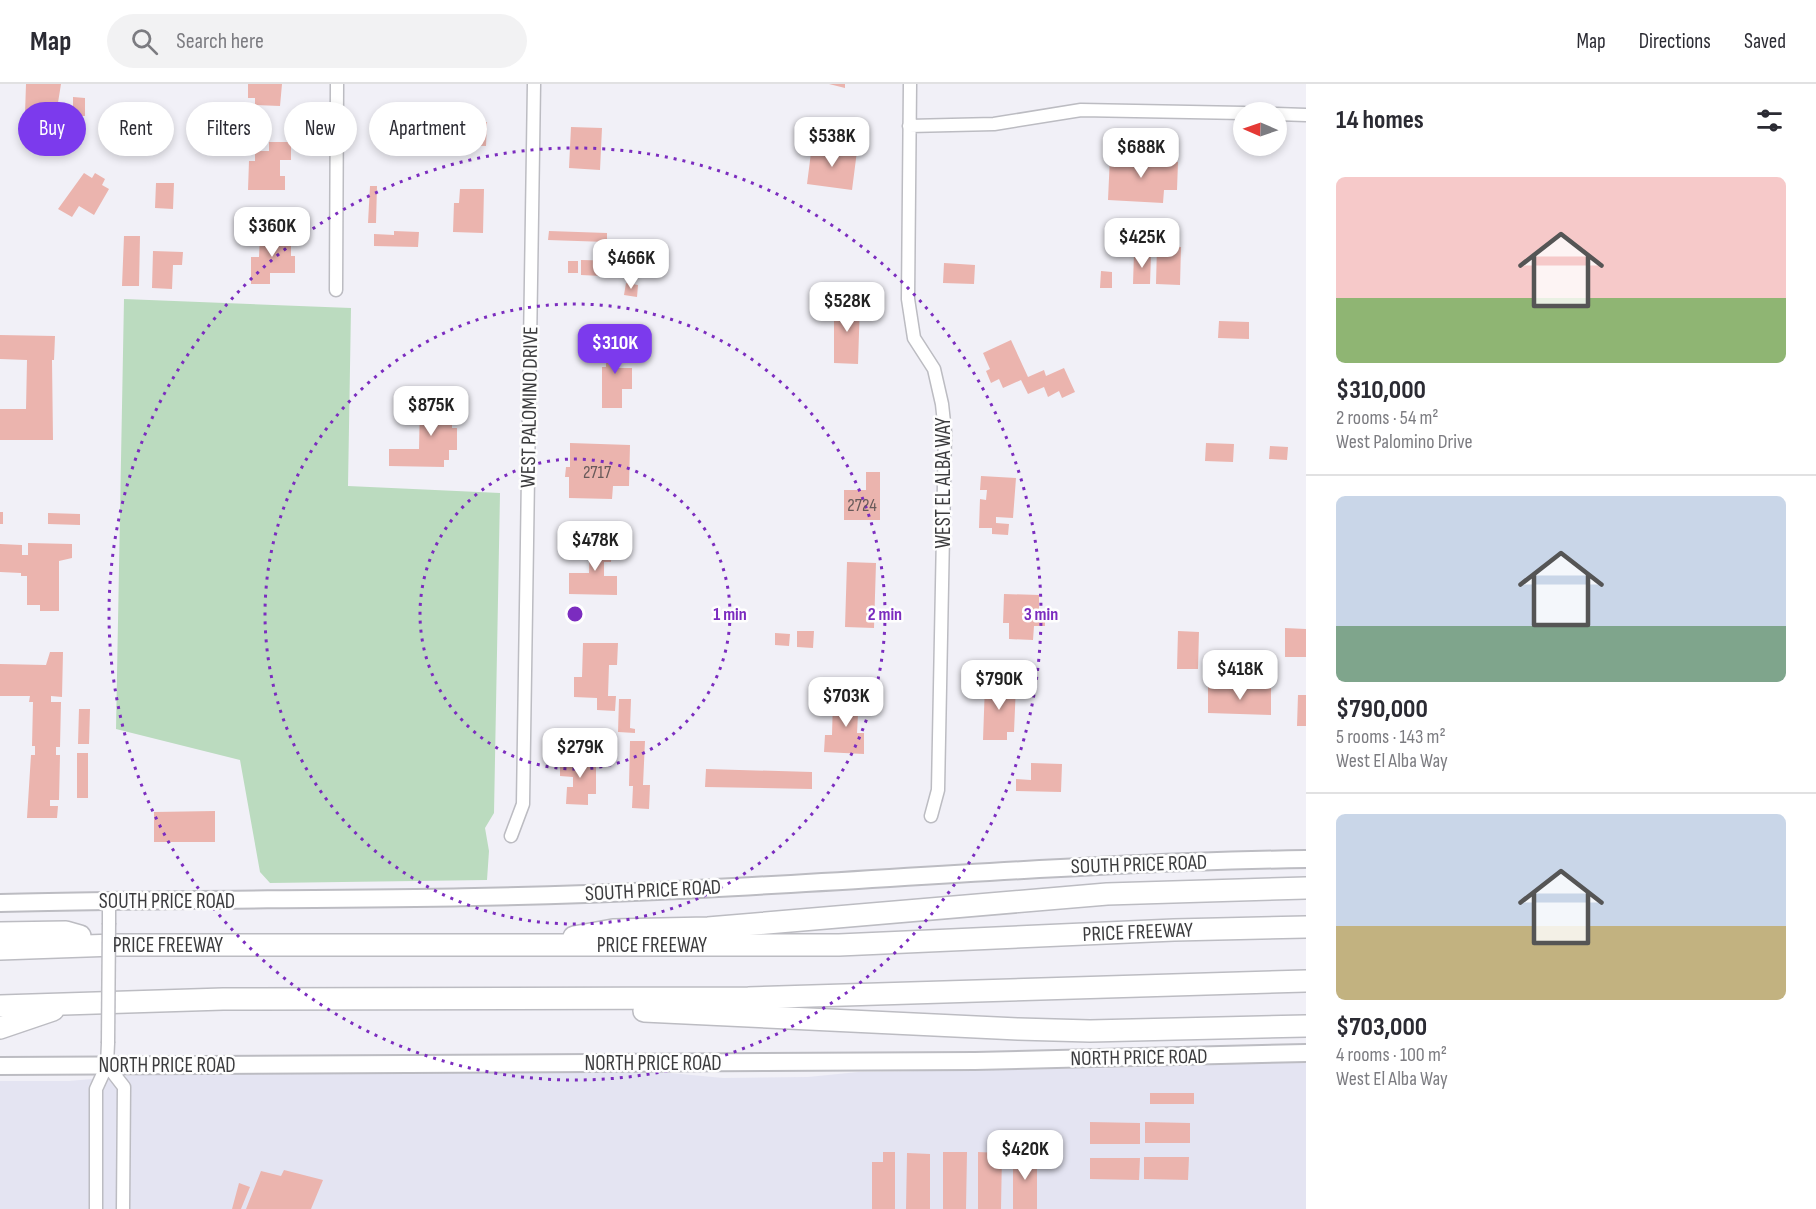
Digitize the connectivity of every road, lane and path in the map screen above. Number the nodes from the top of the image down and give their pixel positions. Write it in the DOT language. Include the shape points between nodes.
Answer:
graph roads {
  1 [pos="338,84"];
  2 [pos="534,84"];
  3 [pos="910,84"];
  4 [pos="1233,113"];
  5 [pos="1287,114"];
  6 [pos="1306,115"];
  7 [pos="909,126"];
  8 [pos="336,290"];
  9 [pos="931,816"];
  10 [pos="511,836"];
  11 [pos="1306,859"];
  12 [pos="1306,888"];
  13 [pos="110,901"];
  14 [pos="0,903"];
  15 [pos="1306,927"];
  16 [pos="0,933"];
  17 [pos="115,945"];
  18 [pos="514,947"];
  19 [pos="0,949"];
  20 [pos="1306,981"];
  21 [pos="503,999"];
  22 [pos="70,1005"];
  23 [pos="0,1006"];
  24 [pos="1306,1026"];
  25 [pos="0,1028"];
  26 [pos="1306,1053"];
  27 [pos="107,1065"];
  28 [pos="0,1066"];
  29 [pos="96,1209"];
  30 [pos="123,1209"];
  1 -- 8 [label="street"];
  2 -- 10 [label="street, WEST PALOMINO DRIVE" via="523,804"];
  3 -- 7 [label="street, WEST EL ALBA WAY"];
  4 -- 7 [label="street" via="1081,110 994,124"];
  5 -- 6 [label="street"];
  7 -- 9 [label="street, WEST EL ALBA WAY" via="908,299 914,338 934,369 945,432 938,790"];
  11 -- 13 [label="main road, SOUTH PRICE ROAD" via="1036,868 657,891 446,898"];
  12 -- 18 [label="highway" via="1107,894 708,928 613,930"];
  13 -- 14 [label="main road, SOUTH PRICE ROAD"];
  13 -- 27 [label="street, bridge"];
  15 -- 18 [label="highway, PRICE FREEWAY" via="839,945"];
  16 -- 17 [label="highway" via="66,932"];
  17 -- 18 [label="highway, PRICE FREEWAY"];
  17 -- 19 [label="highway, PRICE FREEWAY"];
  20 -- 21 [label="highway" via="748,998"];
  21 -- 22 [label="highway" via="223,999"];
  21 -- 24 [label="highway" via="685,1014 1018,1029"];
  22 -- 23 [label="highway"];
  22 -- 25 [label="highway"];
  26 -- 27 [label="main road, NORTH PRICE ROAD" via="975,1061"];
  27 -- 28 [label="main road, NORTH PRICE ROAD"];
  27 -- 29 [label="street" via="96,1089"];
  27 -- 30 [label="street" via="124,1087"];
}
